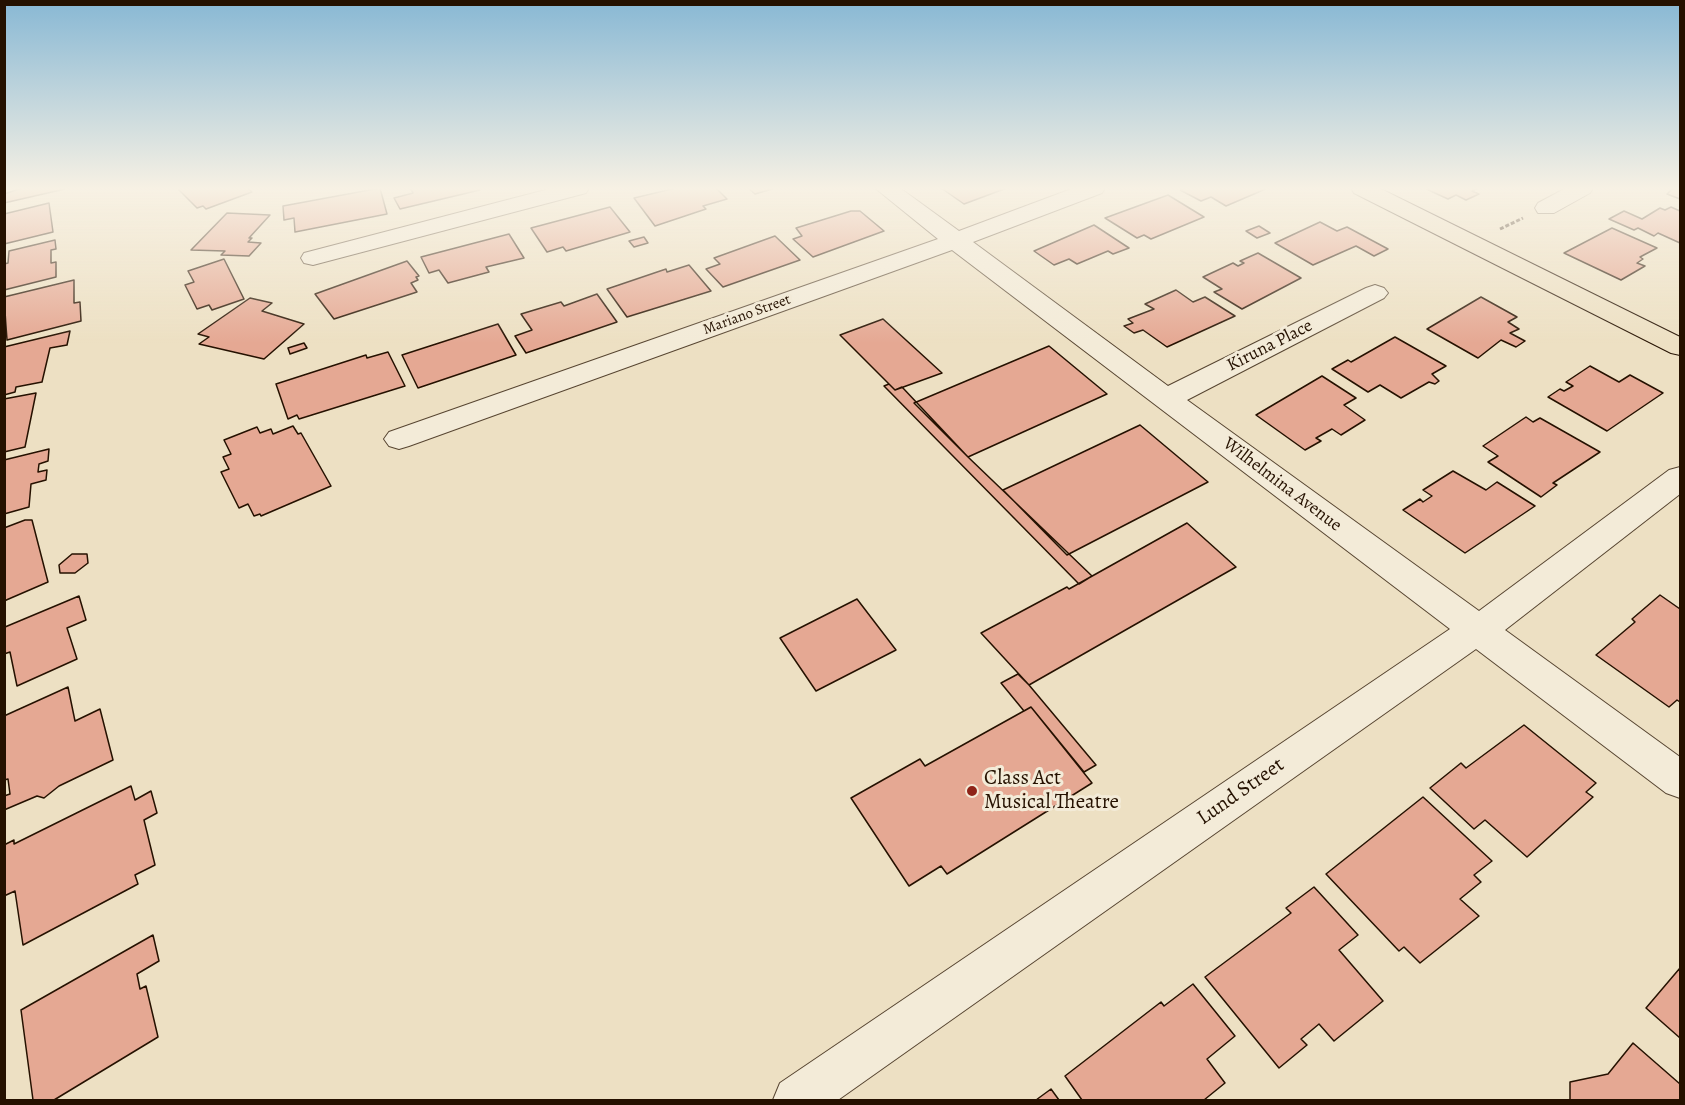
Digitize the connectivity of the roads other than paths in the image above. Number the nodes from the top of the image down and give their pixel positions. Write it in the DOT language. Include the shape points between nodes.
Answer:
graph roads {
  1 [pos="383,240"];
  2 [pos="957,240"];
  3 [pos="1465,240"];
  4 [pos="313,258"];
  5 [pos="1375,293"];
  6 [pos="1680,347"];
  7 [pos="1166,399"];
  8 [pos="399,439"];
  9 [pos="1680,477"];
  10 [pos="1476,629"];
  11 [pos="1680,780"];
  12 [pos="797,1101"];
  1 -- 4 [label="street"];
  2 -- 7 [label="street, Wilhelmina Avenue"];
  2 -- 8 [label="street, Mariano Street"];
  3 -- 6 [label="main road"];
  5 -- 7 [label="street, Kiruna Place"];
  7 -- 10 [label="street, Wilhelmina Avenue"];
  9 -- 10 [label="street, Lund Street" via="1508,611"];
  10 -- 11 [label="street, Wilhelmina Avenue"];
  10 -- 12 [label="street, Lund Street"];
}
